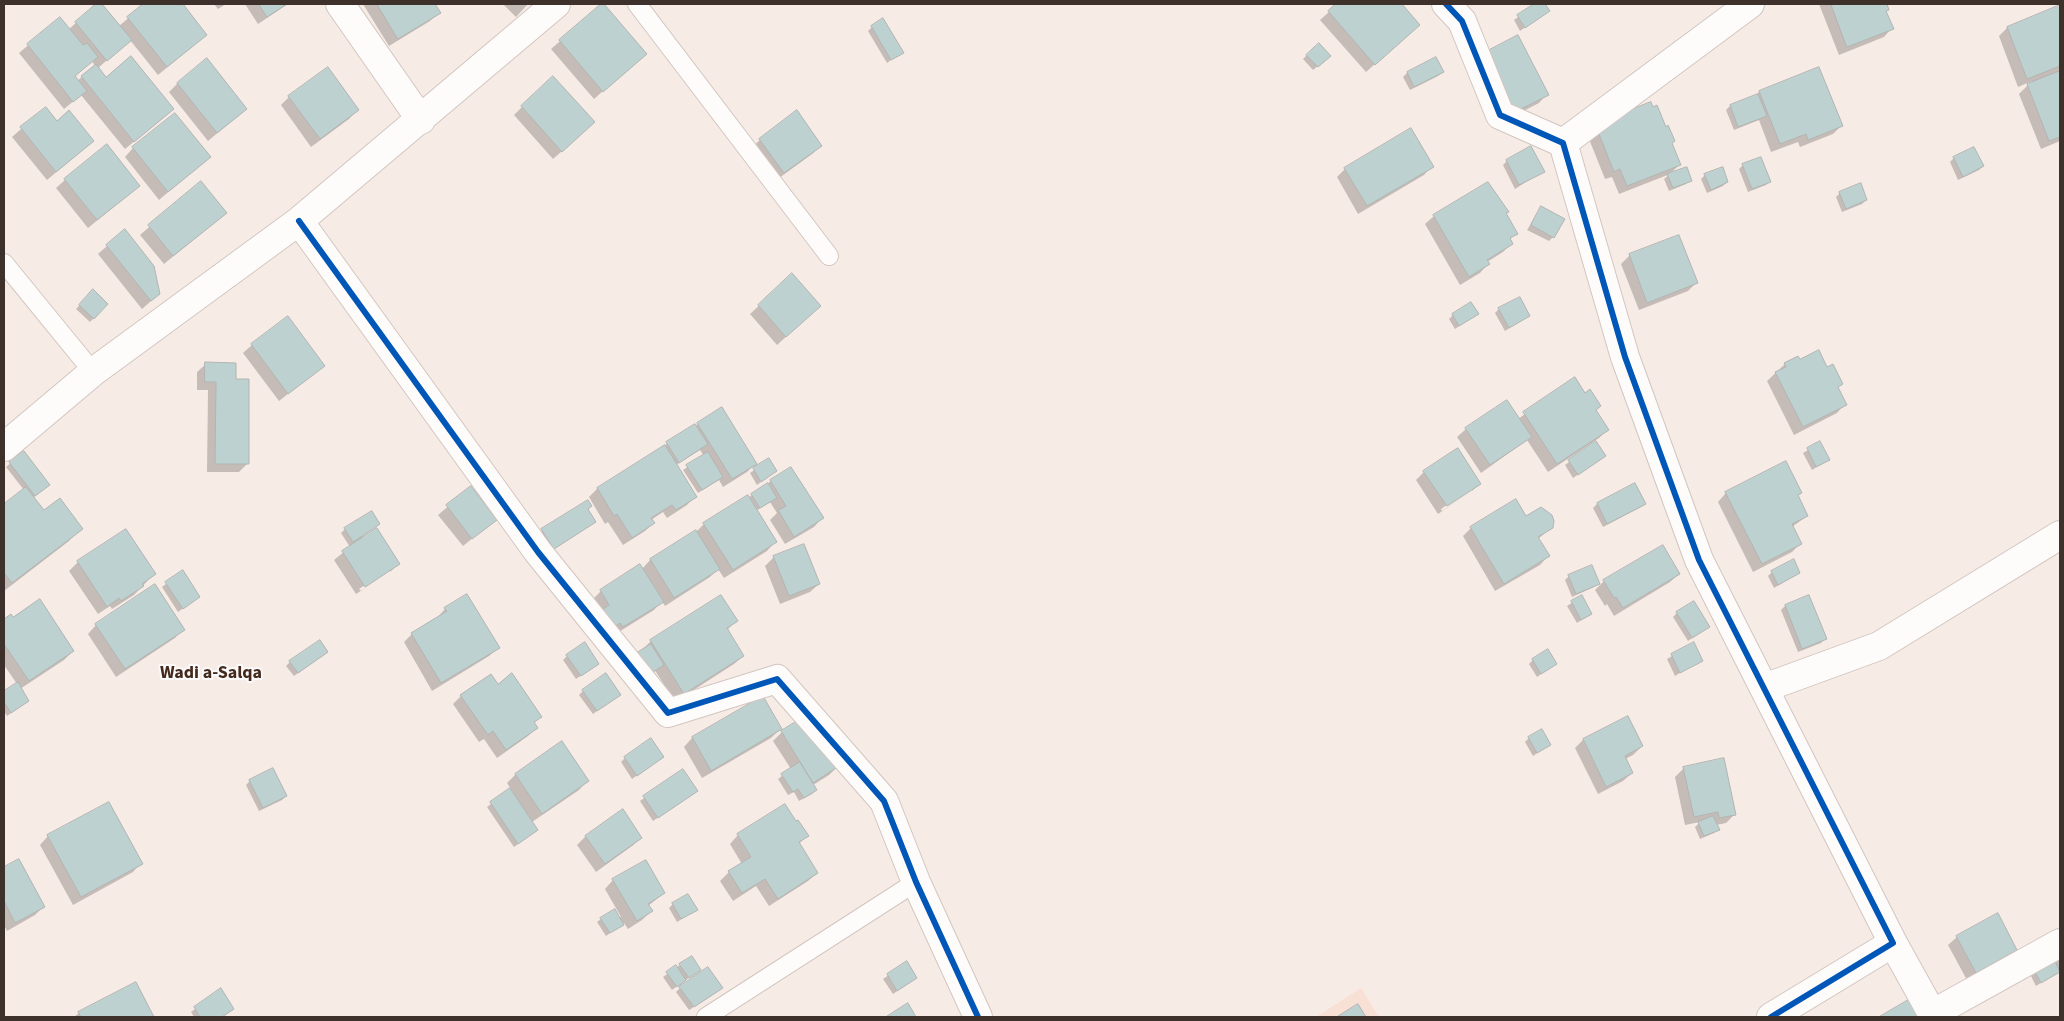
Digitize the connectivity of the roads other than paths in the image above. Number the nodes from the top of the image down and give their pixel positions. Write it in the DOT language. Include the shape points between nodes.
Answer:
graph roads {
  1 [pos="340,4"];
  2 [pos="556,4"];
  3 [pos="637,4"];
  4 [pos="1446,4"];
  5 [pos="1750,4"];
  6 [pos="421,120"];
  7 [pos="1563,143"];
  8 [pos="299,221"];
  9 [pos="829,256"];
  10 [pos="4,263"];
  11 [pos="93,372"];
  12 [pos="4,447"];
  13 [pos="2060,535"];
  14 [pos="1764,688"];
  15 [pos="916,882"];
  16 [pos="1893,943"];
  17 [pos="2060,943"];
  18 [pos="1933,1015"];
  19 [pos="706,1017"];
  20 [pos="978,1017"];
  21 [pos="1772,1017"];
  1 -- 6 [label="street"];
  2 -- 6 [label="street"];
  3 -- 9 [label="lane"];
  4 -- 7 [label="street" via="1462,21 1500,115"];
  5 -- 7 [label="street"];
  6 -- 8 [label="street"];
  7 -- 14 [label="street" via="1626,357 1699,560"];
  8 -- 11 [label="street"];
  8 -- 15 [label="street" via="538,552 668,713 777,679 884,801"];
  10 -- 11 [label="lane"];
  11 -- 12 [label="street"];
  13 -- 14 [label="street" via="1879,646"];
  14 -- 16 [label="street"];
  15 -- 19 [label="lane"];
  15 -- 20 [label="street"];
  16 -- 18 [label="street"];
  16 -- 21 [label="street"];
  17 -- 18 [label="street"];
}
